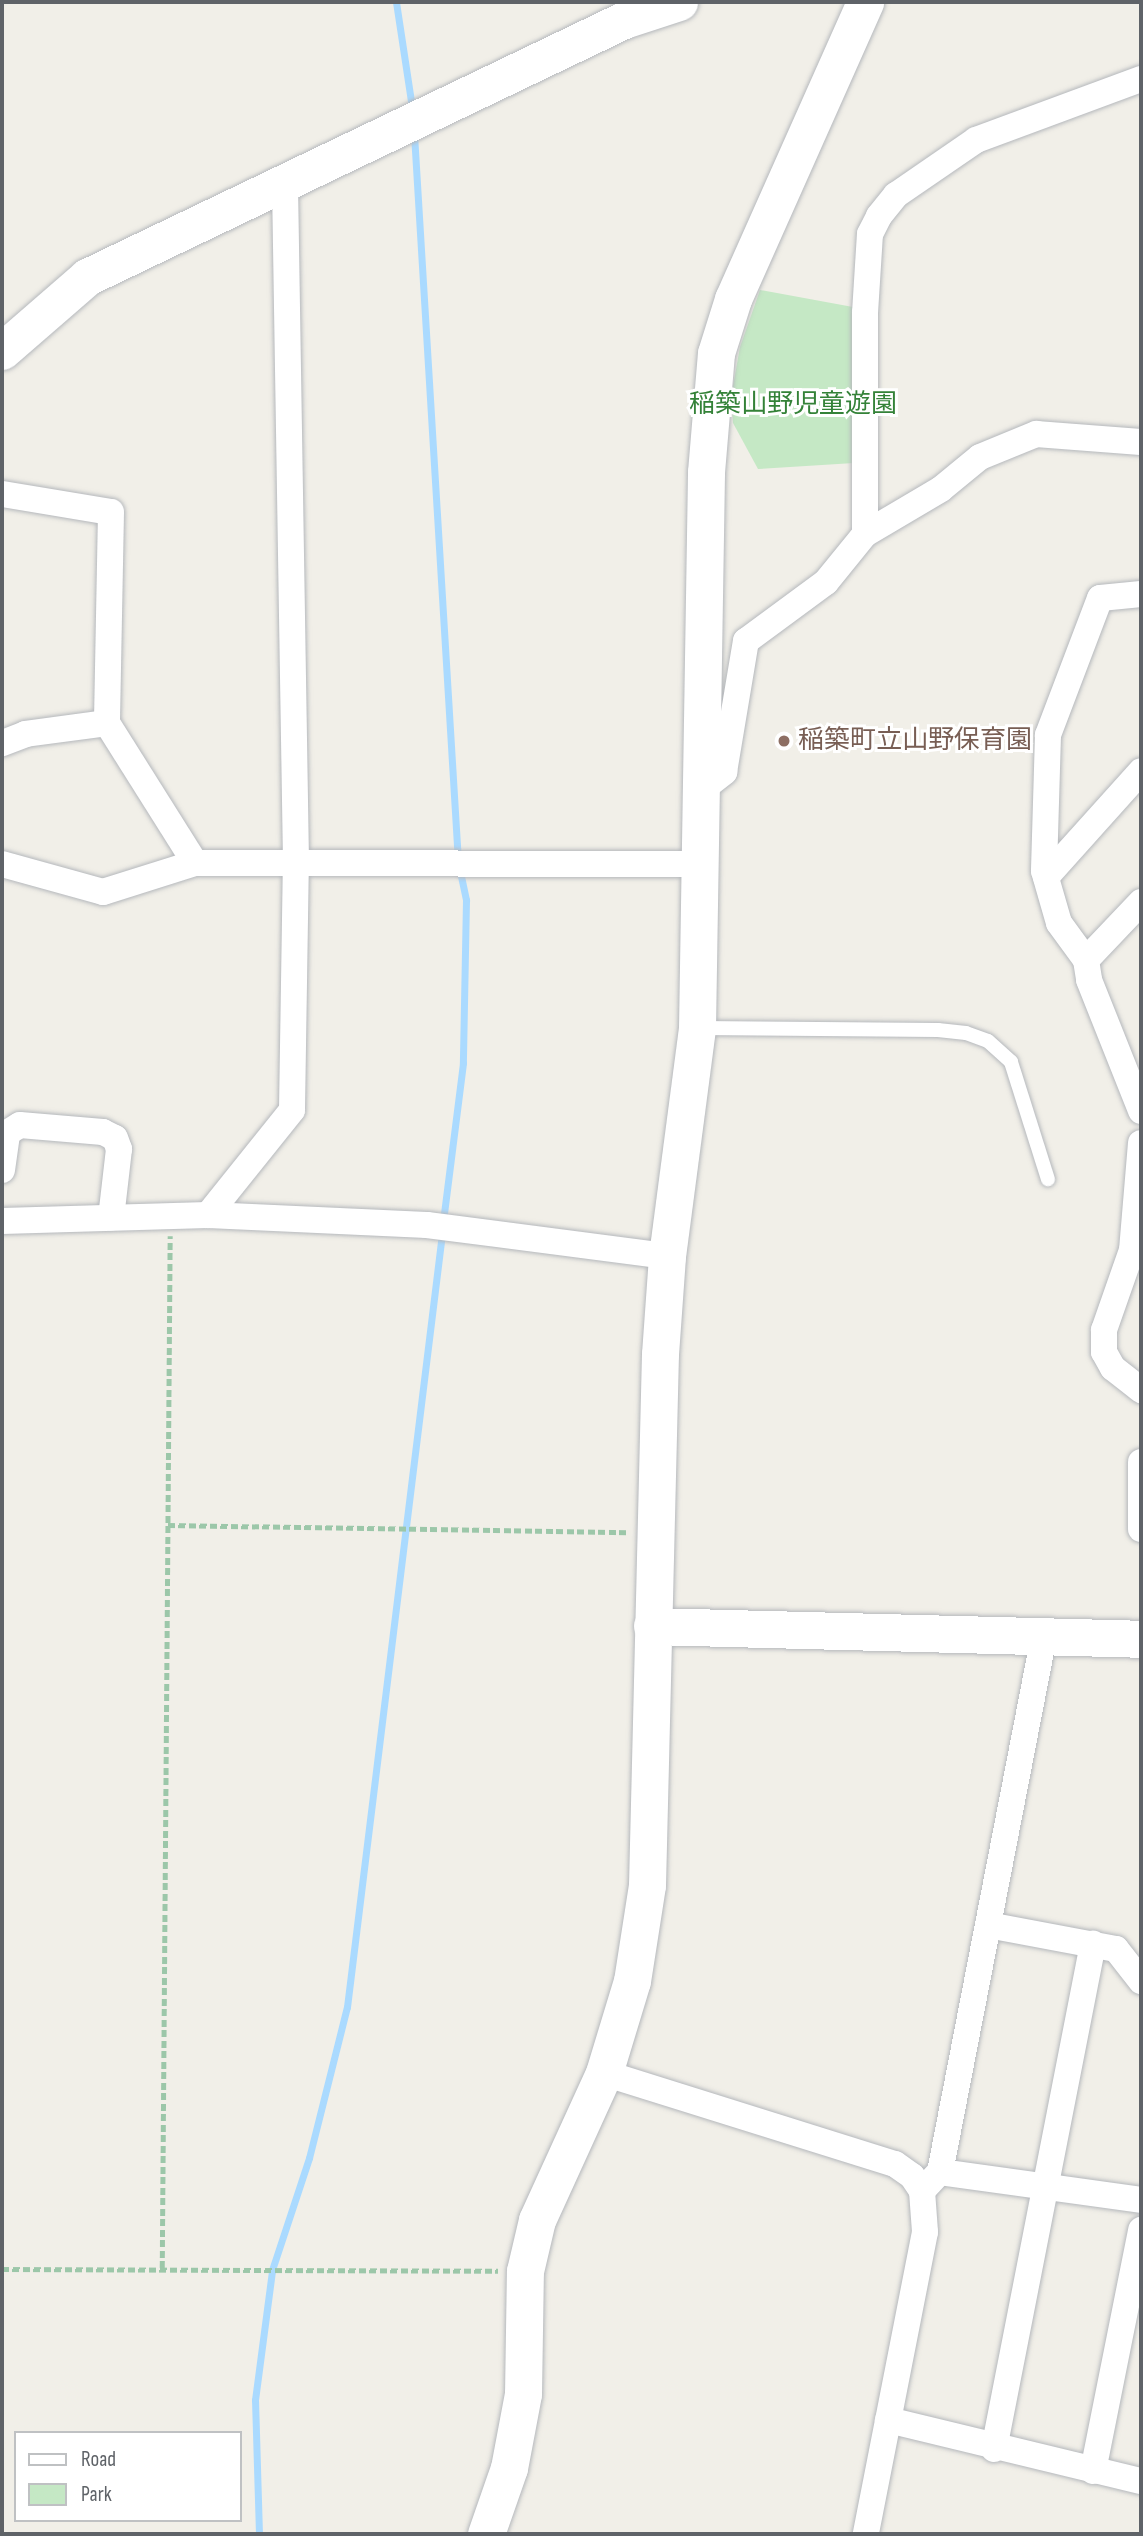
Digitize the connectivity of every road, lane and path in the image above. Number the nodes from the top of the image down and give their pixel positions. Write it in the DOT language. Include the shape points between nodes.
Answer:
graph roads {
  1 [pos="679,2"];
  2 [pos="865,2"];
  3 [pos="1141,79"];
  4 [pos="285,181"];
  5 [pos="2,351"];
  6 [pos="1141,442"];
  7 [pos="2,494"];
  8 [pos="865,534"];
  9 [pos="1141,594"];
  10 [pos="107,723"];
  11 [pos="2,743"];
  12 [pos="1141,771"];
  13 [pos="699,791"];
  14 [pos="296,862"];
  15 [pos="195,863"];
  16 [pos="2,864"];
  17 [pos="697,864"];
  18 [pos="1046,877"];
  19 [pos="1141,902"];
  20 [pos="1086,960"];
  21 [pos="697,1028"];
  22 [pos="1141,1111"];
  23 [pos="1141,1143"];
  24 [pos="2,1170"];
  25 [pos="1048,1179"];
  26 [pos="208,1215"];
  27 [pos="170,1217"];
  28 [pos="111,1218"];
  29 [pos="2,1222"];
  30 [pos="667,1256"];
  31 [pos="1141,1390"];
  32 [pos="1141,1462"];
  33 [pos="168,1525"];
  34 [pos="1141,1529"];
  35 [pos="653,1532"];
  36 [pos="652,1626"];
  37 [pos="1044,1636"];
  38 [pos="1141,1639"];
  39 [pos="988,1925"];
  40 [pos="1093,1944"];
  41 [pos="1141,1981"];
  42 [pos="604,2073"];
  43 [pos="940,2172"];
  44 [pos="1048,2187"];
  45 [pos="922,2191"];
  46 [pos="1141,2200"];
  47 [pos="1141,2230"];
  48 [pos="162,2268"];
  49 [pos="2,2269"];
  50 [pos="525,2271"];
  51 [pos="888,2420"];
  52 [pos="994,2449"];
  53 [pos="1093,2471"];
  54 [pos="1141,2481"];
  55 [pos="486,2534"];
  56 [pos="866,2534"];
  1 -- 4 [label="street" via="624,20"];
  2 -- 13 [label="street" via="733,299 716,353 706,460"];
  3 -- 8 [label="street" via="976,140 896,195 879,216 870,234 865,313"];
  4 -- 5 [label="street" via="87,277"];
  4 -- 14 [label="street"];
  6 -- 8 [label="street" via="1036,434 979,457 941,489"];
  7 -- 10 [label="street" via="111,512"];
  8 -- 13 [label="street" via="826,582 747,641 724,772"];
  9 -- 18 [label="street" via="1100,598 1048,734"];
  10 -- 11 [label="street" via="26,734"];
  10 -- 15 [label="street"];
  12 -- 18 [label="street"];
  13 -- 17 [label="street"];
  14 -- 15 [label="street"];
  14 -- 17 [label="street"];
  14 -- 26 [label="street" via="292,1110"];
  15 -- 16 [label="street" via="103,892"];
  17 -- 21 [label="street"];
  18 -- 20 [label="street" via="1059,923"];
  19 -- 20 [label="street"];
  20 -- 22 [label="street" via="1089,980"];
  21 -- 25 [label="lane" via="938,1030 988,1041 1011,1062"];
  21 -- 30 [label="street"];
  23 -- 31 [label="street" via="1132,1250 1104,1330 1104,1352 1113,1368"];
  24 -- 28 [label="street" via="8,1133 20,1125 103,1132 115,1138 119,1149"];
  26 -- 27 [label="street"];
  26 -- 30 [label="street" via="427,1225"];
  27 -- 28 [label="street"];
  27 -- 33 [label="path"];
  28 -- 29 [label="street"];
  30 -- 35 [label="street"];
  32 -- 34 [label="street"];
  33 -- 35 [label="path"];
  33 -- 48 [label="path"];
  35 -- 36 [label="street"];
  36 -- 37 [label="street"];
  36 -- 42 [label="street" via="646,1885 632,1981"];
  37 -- 38 [label="street"];
  37 -- 39 [label="street"];
  39 -- 40 [label="street"];
  39 -- 43 [label="street"];
  40 -- 41 [label="street" via="1116,1948"];
  40 -- 44 [label="street"];
  42 -- 45 [label="street" via="895,2164 912,2176"];
  42 -- 50 [label="street" via="537,2220"];
  43 -- 44 [label="street"];
  43 -- 45 [label="street"];
  44 -- 46 [label="street"];
  44 -- 52 [label="street"];
  45 -- 51 [label="street" via="925,2232"];
  47 -- 53 [label="street"];
  48 -- 49 [label="path"];
  48 -- 50 [label="path"];
  50 -- 55 [label="street" via="523,2394 509,2468"];
  51 -- 52 [label="street"];
  51 -- 56 [label="street"];
  52 -- 53 [label="street"];
  53 -- 54 [label="street"];
}
